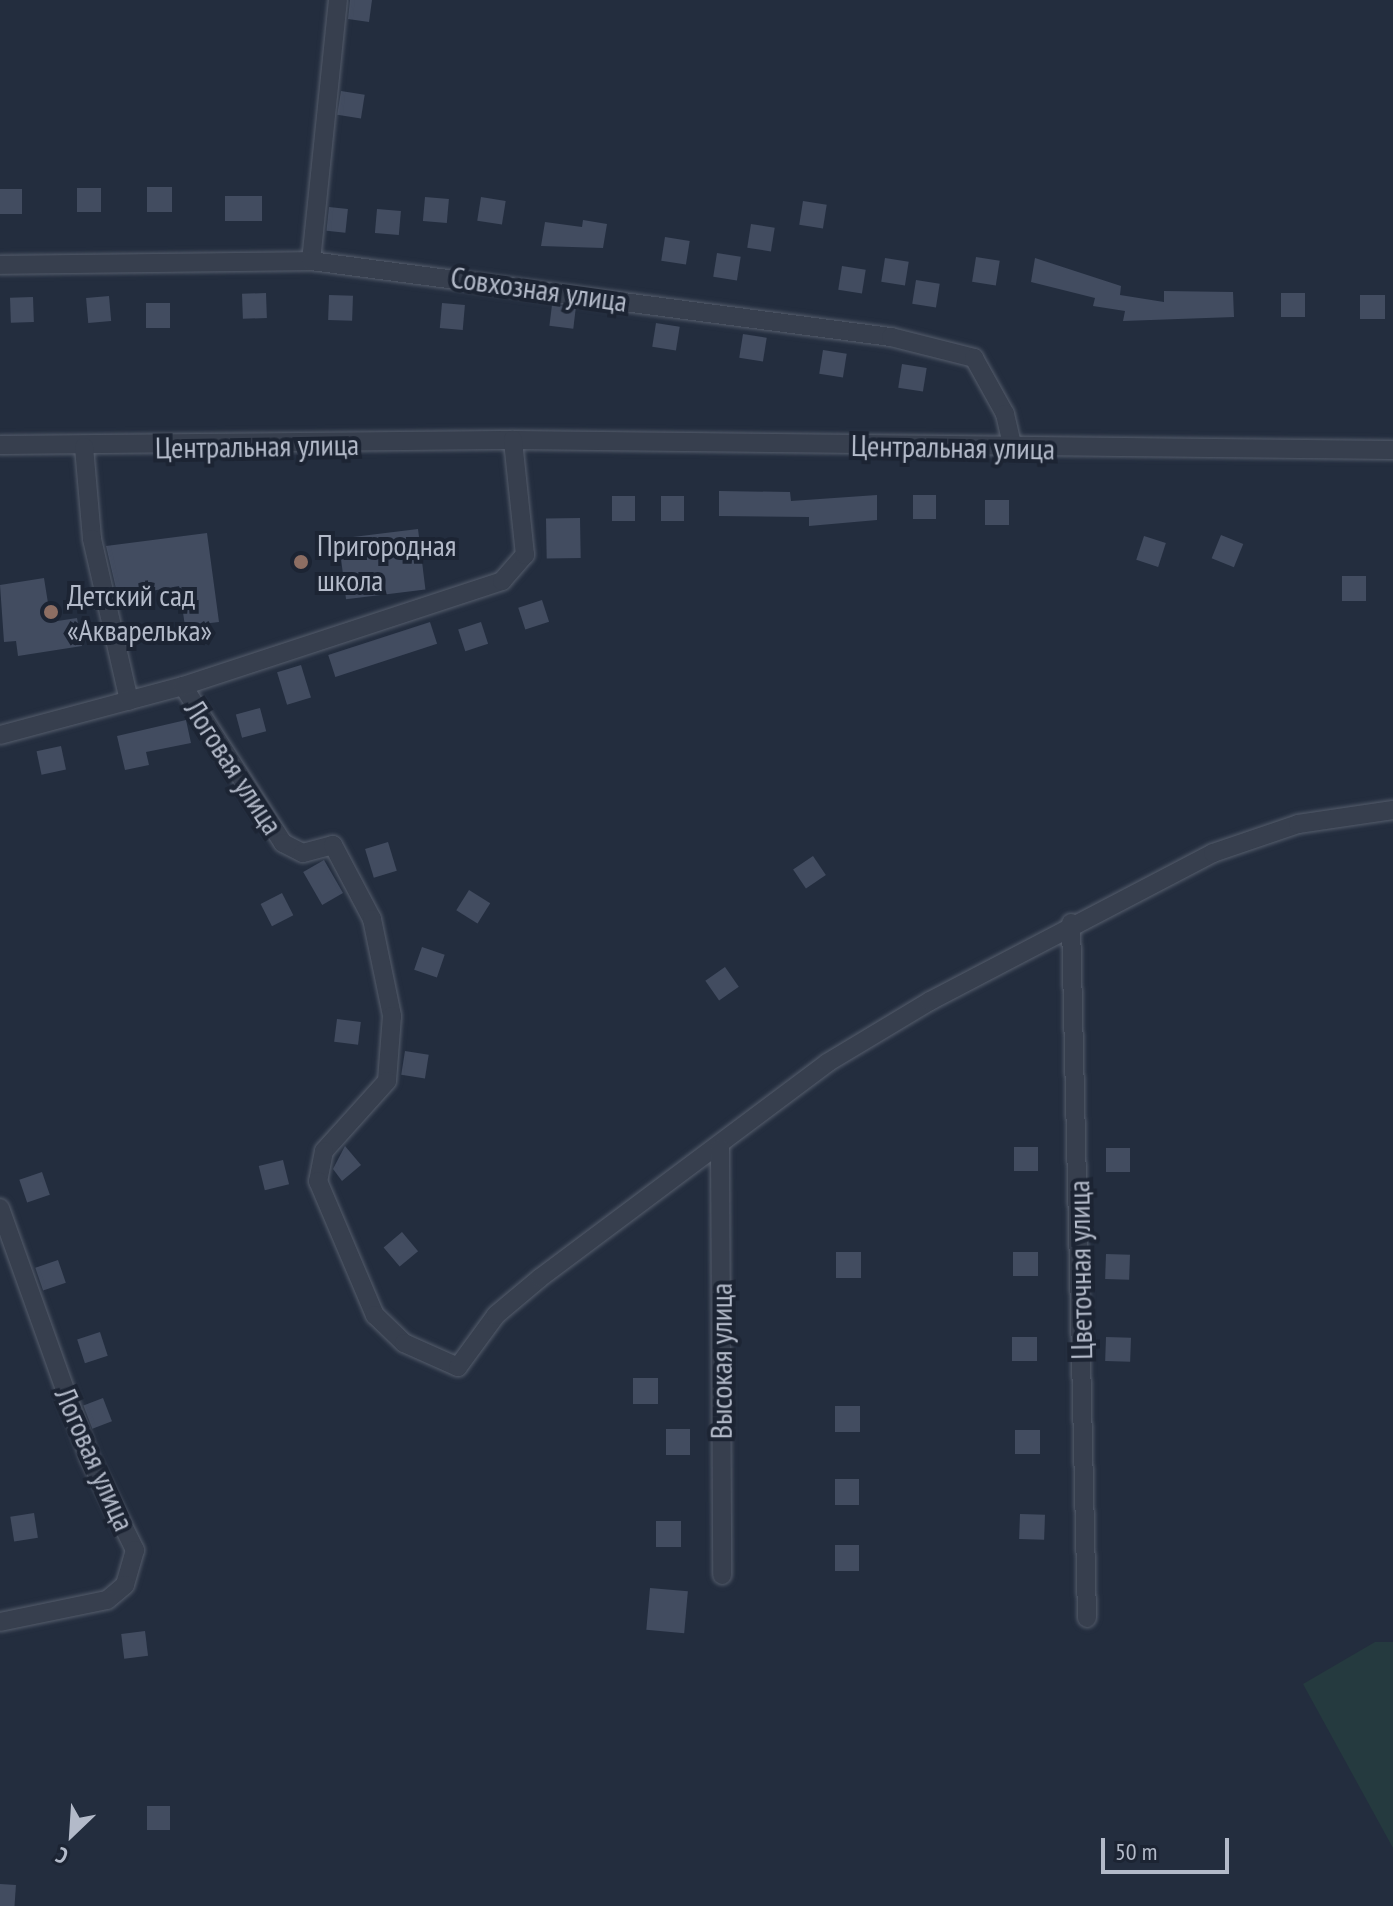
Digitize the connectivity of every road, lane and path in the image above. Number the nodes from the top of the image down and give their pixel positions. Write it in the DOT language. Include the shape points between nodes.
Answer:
graph roads {
  1 [pos="338,0"];
  2 [pos="311,261"];
  3 [pos="0,265"];
  4 [pos="513,440"];
  5 [pos="0,445"];
  6 [pos="84,447"];
  7 [pos="1013,448"];
  8 [pos="1393,450"];
  9 [pos="183,686"];
  10 [pos="129,701"];
  11 [pos="0,735"];
  12 [pos="1393,810"];
  13 [pos="1071,923"];
  14 [pos="720,1148"];
  15 [pos="0,1208"];
  16 [pos="722,1575"];
  17 [pos="1087,1618"];
  18 [pos="0,1622"];
  1 -- 2 [label="street"];
  2 -- 3 [label="street, Совхозная улица"];
  2 -- 7 [label="street, Совхозная улица" via="947,349 974,358 990,381"];
  4 -- 6 [label="street, Центральная улица"];
  4 -- 7 [label="street, Центральная улица"];
  4 -- 9 [label="street" via="525,555 516,571"];
  5 -- 6 [label="street, Центральная улица"];
  6 -- 10 [label="street" via="92,539"];
  7 -- 8 [label="street, Центральная улица"];
  9 -- 10 [label="street"];
  9 -- 14 [label="street, Логовая улица" via="283,843 303,853 333,845 372,919 392,1016 387,1081 324,1151 318,1181 375,1315 404,1343 458,1367 510,1303"];
  10 -- 11 [label="street"];
  12 -- 13 [label="street" via="1254,838"];
  13 -- 14 [label="street" via="827,1063"];
  13 -- 17 [label="street, Цветочная улица"];
  14 -- 16 [label="street, Высокая улица"];
  15 -- 18 [label="street, Логовая улица" via="89,1457 135,1550 125,1585 107,1600"];
}
